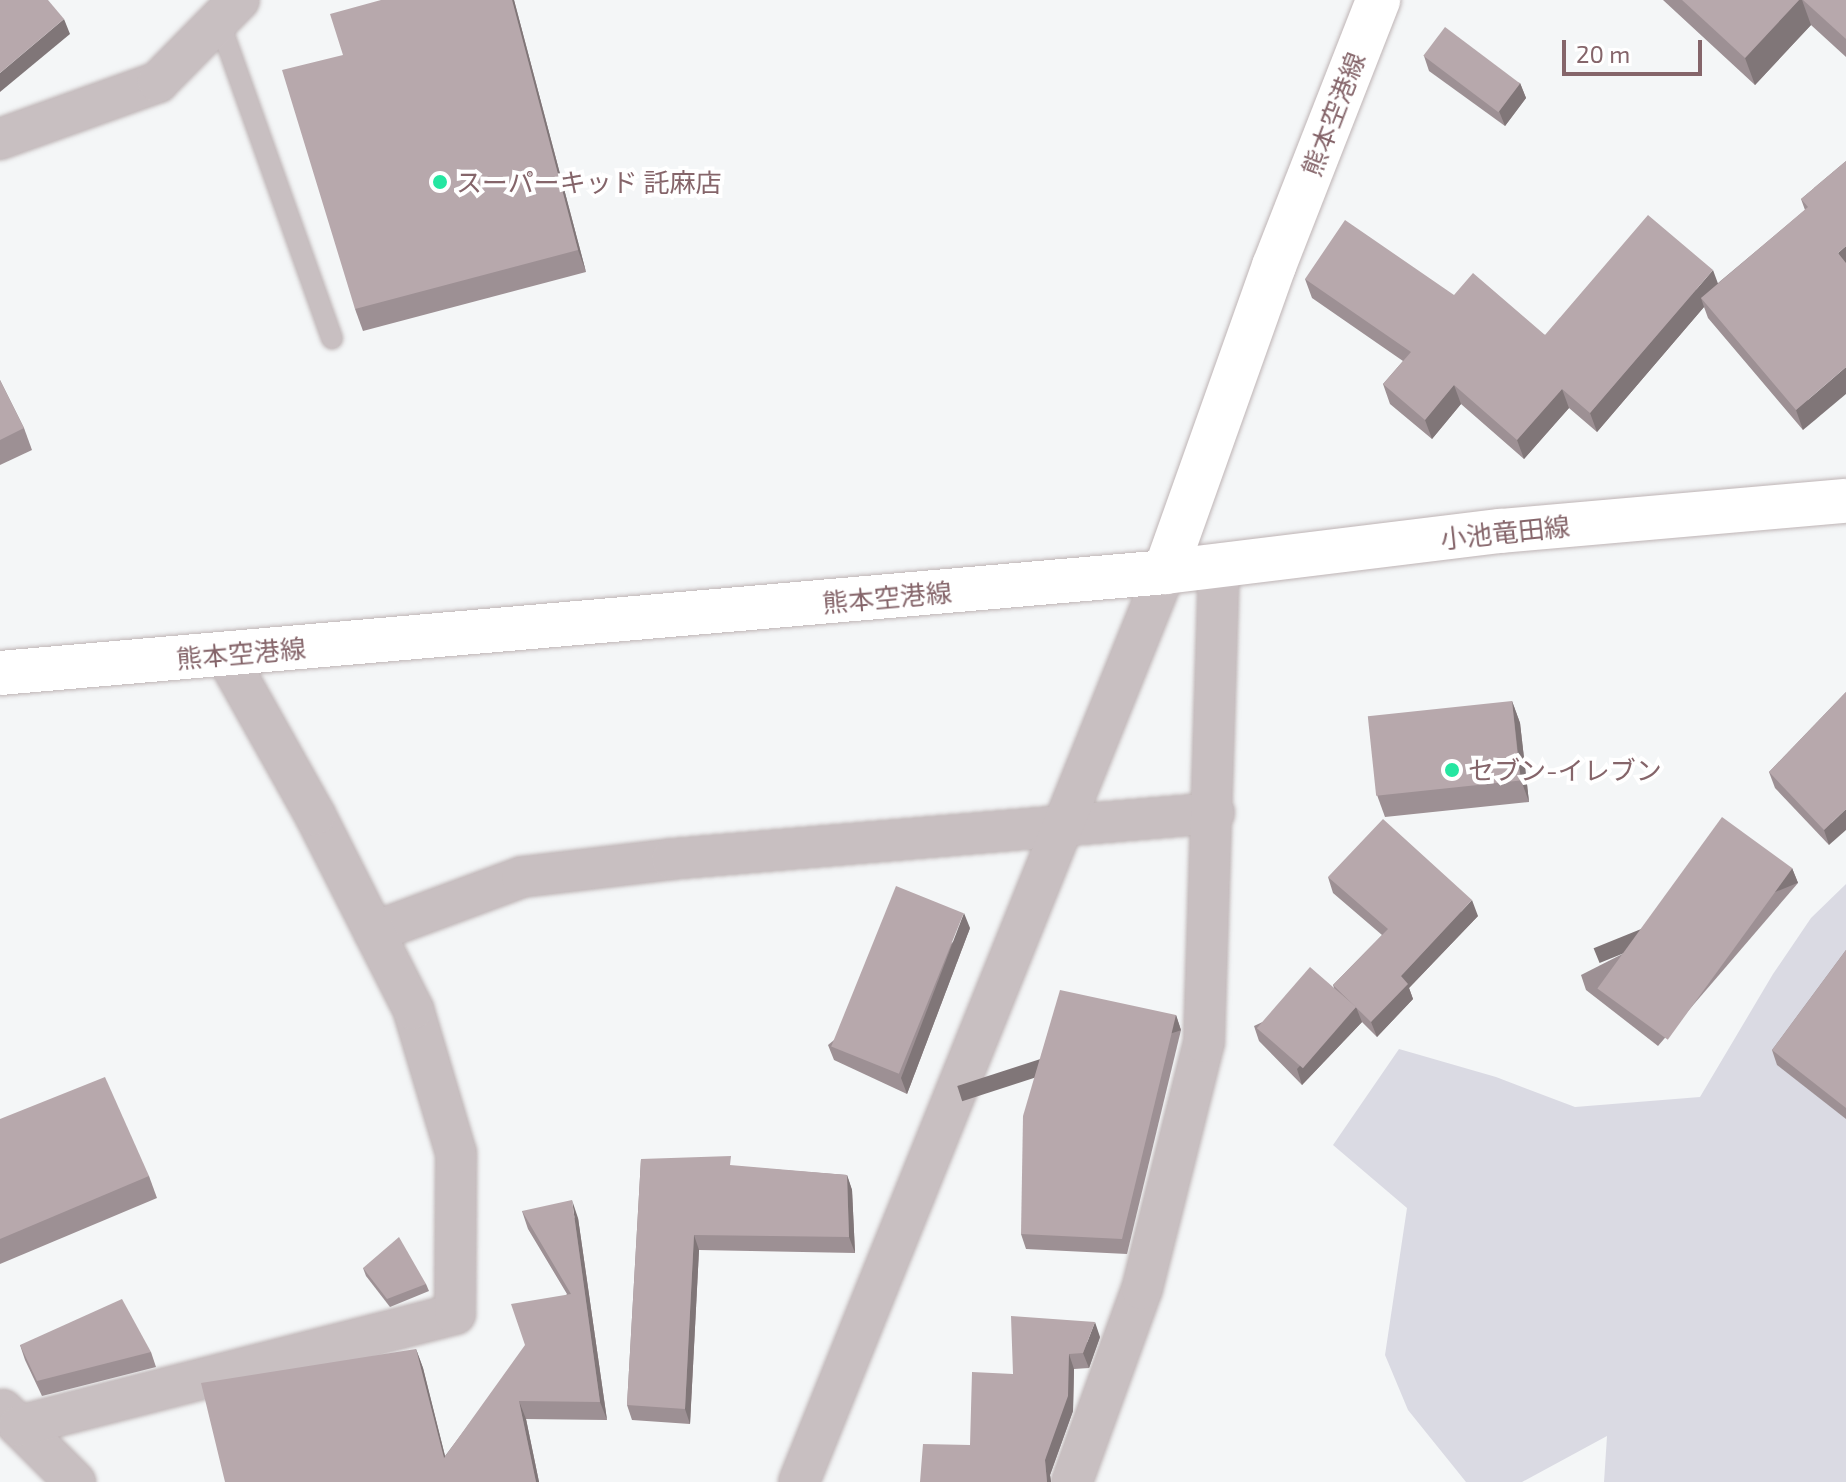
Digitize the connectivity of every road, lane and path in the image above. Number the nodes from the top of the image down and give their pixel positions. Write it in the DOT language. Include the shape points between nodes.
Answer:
graph roads {
  1 [pos="1378,0"];
  2 [pos="229,10"];
  3 [pos="0,139"];
  4 [pos="332,338"];
  5 [pos="1846,501"];
  6 [pos="1219,565"];
  7 [pos="1165,572"];
  8 [pos="225,654"];
  9 [pos="0,673"];
  10 [pos="1214,813"];
  11 [pos="1063,826"];
  12 [pos="374,932"];
  13 [pos="9,1416"];
  14 [pos="75,1482"];
  15 [pos="799,1482"];
  16 [pos="1072,1482"];
  1 -- 7 [label="main road, 熊本空港線" via="1274,266"];
  2 -- 3 [label="street" via="158,82"];
  2 -- 4 [label="lane"];
  5 -- 6 [label="main road, 小池竜田線" via="1501,531"];
  6 -- 7 [label="main road, 小池竜田線"];
  6 -- 10 [label="street"];
  7 -- 8 [label="main road, 熊本空港線"];
  7 -- 11 [label="street"];
  8 -- 9 [label="main road, 熊本空港線"];
  8 -- 12 [label="street"];
  10 -- 11 [label="street"];
  10 -- 16 [label="street" via="1204,1042 1142,1289"];
  11 -- 12 [label="street" via="522,877"];
  11 -- 15 [label="street"];
  12 -- 13 [label="street" via="413,1009 456,1153 455,1314"];
  13 -- 14 [label="street"];
}
